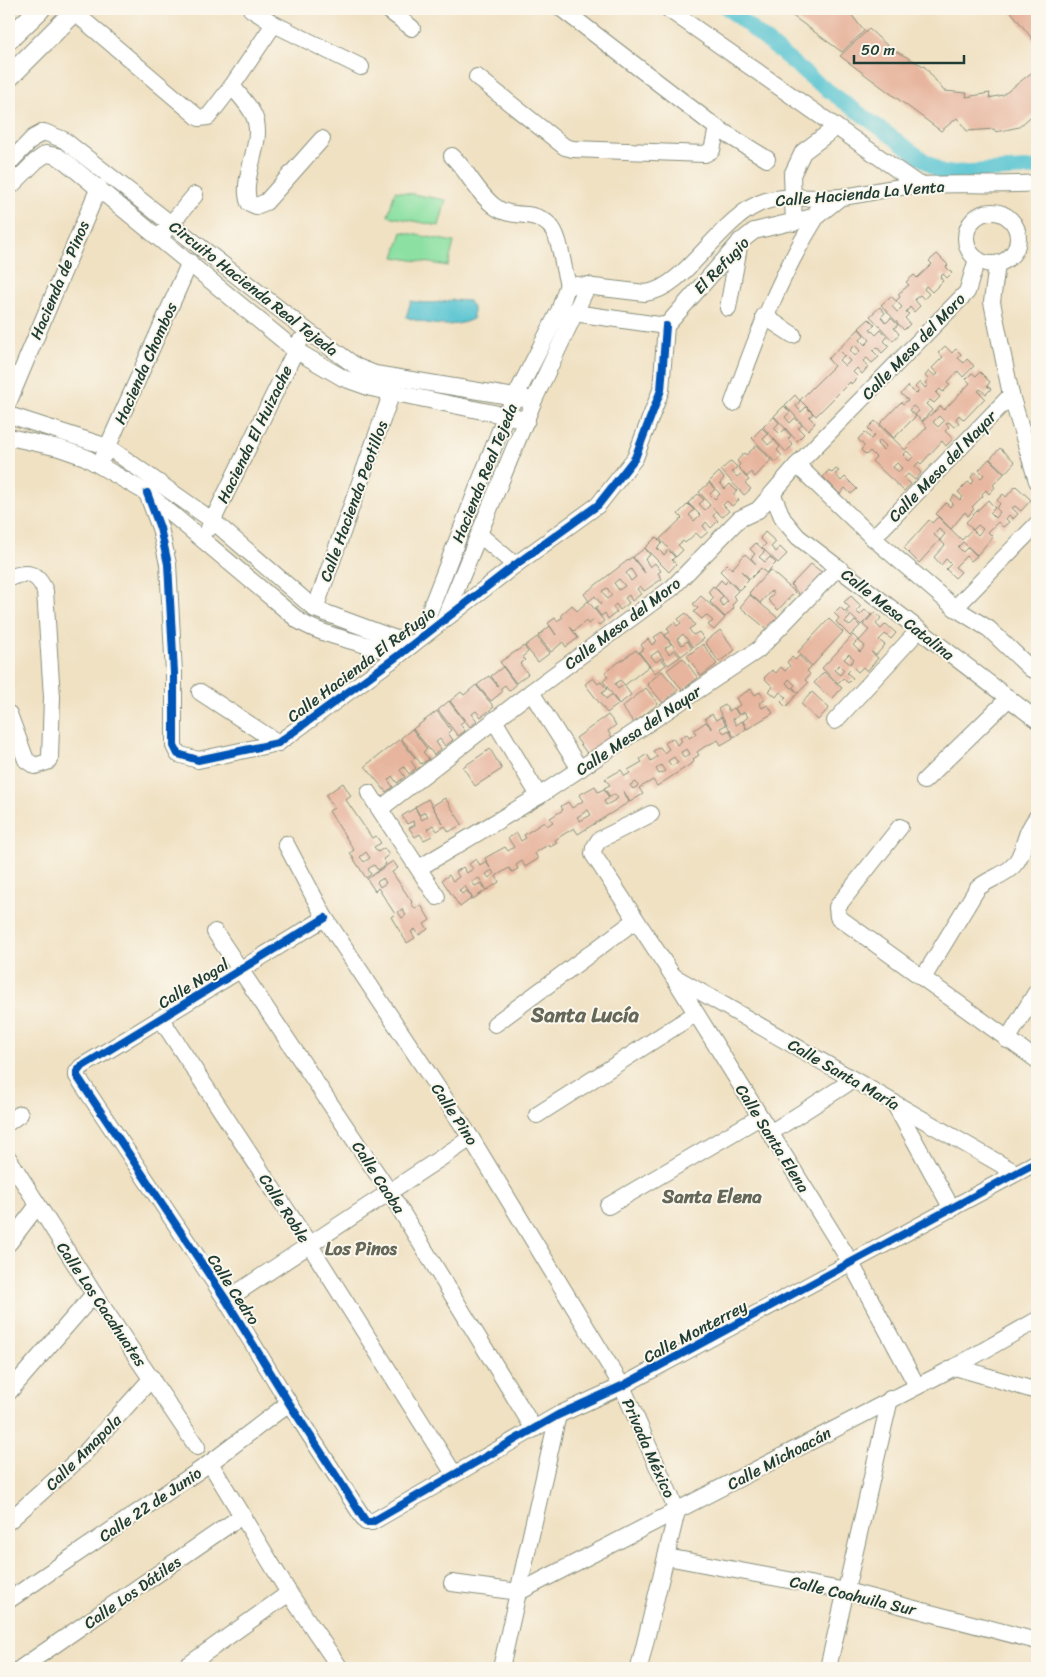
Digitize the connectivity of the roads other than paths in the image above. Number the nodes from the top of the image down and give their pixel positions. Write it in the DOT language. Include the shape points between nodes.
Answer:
graph roads {
  1 [pos="40,9"];
  2 [pos="251,9"];
  3 [pos="387,9"];
  4 [pos="562,9"];
  5 [pos="668,9"];
  6 [pos="75,10"];
  7 [pos="274,24"];
  8 [pos="412,28"];
  9 [pos="11,37"];
  10 [pos="30,56"];
  11 [pos="361,67"];
  12 [pos="9,77"];
  13 [pos="477,77"];
  14 [pos="232,86"];
  15 [pos="717,128"];
  16 [pos="835,128"];
  17 [pos="322,139"];
  18 [pos="452,156"];
  19 [pos="768,159"];
  20 [pos="9,162"];
  21 [pos="1037,183"];
  22 [pos="919,185"];
  23 [pos="999,186"];
  24 [pos="99,187"];
  25 [pos="9,188"];
  26 [pos="195,195"];
  27 [pos="841,197"];
  28 [pos="792,198"];
  29 [pos="815,198"];
  30 [pos="998,212"];
  31 [pos="817,216"];
  32 [pos="794,222"];
  33 [pos="170,223"];
  34 [pos="727,227"];
  35 [pos="160,238"];
  36 [pos="740,242"];
  37 [pos="976,259"];
  38 [pos="190,262"];
  39 [pos="996,264"];
  40 [pos="568,284"];
  41 [pos="588,285"];
  42 [pos="967,292"];
  43 [pos="992,302"];
  44 [pos="728,308"];
  45 [pos="567,312"];
  46 [pos="764,316"];
  47 [pos="666,326"];
  48 [pos="306,330"];
  49 [pos="793,335"];
  50 [pos="295,350"];
  51 [pos="392,392"];
  52 [pos="1011,395"];
  53 [pos="515,397"];
  54 [pos="534,400"];
  55 [pos="9,401"];
  56 [pos="733,403"];
  57 [pos="9,415"];
  58 [pos="506,415"];
  59 [pos="527,420"];
  60 [pos="11,439"];
  61 [pos="108,447"];
  62 [pos="100,464"];
  63 [pos="797,465"];
  64 [pos="1037,481"];
  65 [pos="147,493"];
  66 [pos="773,495"];
  67 [pos="213,521"];
  68 [pos="1037,524"];
  69 [pos="480,535"];
  70 [pos="873,538"];
  71 [pos="203,539"];
  72 [pos="515,565"];
  73 [pos="838,567"];
  74 [pos="9,578"];
  75 [pos="955,608"];
  76 [pos="315,609"];
  77 [pos="444,619"];
  78 [pos="918,631"];
  79 [pos="415,643"];
  80 [pos="398,655"];
  81 [pos="1037,671"];
  82 [pos="200,692"];
  83 [pos="531,692"];
  84 [pos="1009,698"];
  85 [pos="9,714"];
  86 [pos="494,720"];
  87 [pos="1037,720"];
  88 [pos="835,721"];
  89 [pos="278,743"];
  90 [pos="580,769"];
  91 [pos="924,781"];
  92 [pos="369,793"];
  93 [pos="539,796"];
  94 [pos="380,809"];
  95 [pos="651,814"];
  96 [pos="1037,817"];
  97 [pos="900,827"];
  98 [pos="286,844"];
  99 [pos="419,868"];
  100 [pos="437,897"];
  101 [pos="325,918"];
  102 [pos="636,920"];
  103 [pos="215,932"];
  104 [pos="240,970"];
  105 [pos="673,976"];
  106 [pos="923,978"];
  107 [pos="1037,991"];
  108 [pos="695,1014"];
  109 [pos="161,1020"];
  110 [pos="495,1024"];
  111 [pos="1007,1040"];
  112 [pos="1037,1060"];
  113 [pos="77,1072"];
  114 [pos="853,1080"];
  115 [pos="894,1103"];
  116 [pos="538,1115"];
  117 [pos="760,1117"];
  118 [pos="770,1133"];
  119 [pos="471,1138"];
  120 [pos="9,1159"];
  121 [pos="1037,1162"];
  122 [pos="1016,1173"];
  123 [pos="390,1193"];
  124 [pos="38,1205"];
  125 [pos="608,1206"];
  126 [pos="952,1209"];
  127 [pos="9,1243"];
  128 [pos="309,1244"];
  129 [pos="851,1263"];
  130 [pos="94,1294"];
  131 [pos="226,1300"];
  132 [pos="1037,1320"];
  133 [pos="955,1367"];
  134 [pos="152,1378"];
  135 [pos="622,1386"];
  136 [pos="917,1386"];
  137 [pos="1037,1391"];
  138 [pos="9,1392"];
  139 [pos="890,1399"];
  140 [pos="289,1403"];
  141 [pos="558,1415"];
  142 [pos="534,1429"];
  143 [pos="197,1447"];
  144 [pos="210,1463"];
  145 [pos="454,1474"];
  146 [pos="677,1510"];
  147 [pos="243,1515"];
  148 [pos="9,1522"];
  149 [pos="366,1522"];
  150 [pos="667,1557"];
  151 [pos="452,1583"];
  152 [pos="519,1592"];
  153 [pos="846,1592"];
  154 [pos="289,1593"];
  155 [pos="9,1600"];
  156 [pos="1037,1642"];
  157 [pos="21,1668"];
  158 [pos="184,1668"];
  159 [pos="340,1668"];
  160 [pos="501,1668"];
  161 [pos="639,1668"];
  162 [pos="828,1668"];
  1 -- 9 [label="main road"];
  2 -- 7 [label="street"];
  3 -- 8 [label="street"];
  4 -- 15 [label="street"];
  5 -- 16 [label="street"];
  6 -- 10 [label="main road"];
  6 -- 14 [label="street" via="198,118 208,117"];
  7 -- 11 [label="street"];
  7 -- 14 [label="street"];
  9 -- 10 [label="main road"];
  10 -- 12 [label="main road"];
  13 -- 15 [label="street" via="573,149 705,154 712,150"];
  14 -- 17 [label="street" via="255,121 254,152 248,182 249,203 256,206 266,202"];
  15 -- 19 [label="street"];
  16 -- 22 [label="street"];
  16 -- 28 [label="street" via="803,152 792,175"];
  18 -- 40 [label="street" via="462,165 474,186 496,208 534,216 551,224 558,239"];
  20 -- 33 [label="street, Circuito Hacienda Real Tejeda" via="33,138 44,132 64,140"];
  21 -- 23 [label="street, Calle Hacienda La Venta"];
  22 -- 23 [label="street, Calle Hacienda La Venta"];
  22 -- 27 [label="street, Calle Hacienda La Venta"];
  23 -- 30 [label="street"];
  24 -- 25 [label="street, Circuito Hacienda Real Tejeda" via="57,156 46,154"];
  24 -- 35 [label="street, Circuito Hacienda Real Tejeda"];
  24 -- 55 [label="street, Hacienda de Pinos"];
  26 -- 33 [label="street"];
  27 -- 29 [label="street, Calle Hacienda La Venta"];
  27 -- 31 [label="street, El Refugio"];
  28 -- 29 [label="street, Calle Hacienda La Venta"];
  28 -- 32 [label="street"];
  28 -- 34 [label="street, Calle Hacienda La Venta" via="766,201 752,207"];
  29 -- 31 [label="street"];
  30 -- 37 [label="street" via="984,213 972,221 966,235 968,249"];
  30 -- 39 [label="street" via="1016,227 1018,239 1011,255"];
  31 -- 32 [label="street, El Refugio"];
  31 -- 46 [label="street" via="796,249"];
  32 -- 36 [label="street, El Refugio" via="754,231"];
  33 -- 35 [label="street"];
  33 -- 48 [label="street, Circuito Hacienda Real Tejeda"];
  34 -- 36 [label="street"];
  34 -- 41 [label="street, Calle Hacienda La Venta" via="657,292"];
  35 -- 38 [label="street, Circuito Hacienda Real Tejeda"];
  36 -- 44 [label="street"];
  36 -- 47 [label="street, El Refugio"];
  37 -- 39 [label="street"];
  37 -- 42 [label="street, Calle Mesa del Moro"];
  38 -- 50 [label="street, Circuito Hacienda Real Tejeda"];
  38 -- 61 [label="street, Hacienda Chombos"];
  39 -- 43 [label="street"];
  40 -- 41 [label="street, Calle Hacienda La Venta"];
  40 -- 45 [label="street"];
  41 -- 45 [label="street"];
  42 -- 43 [label="street"];
  42 -- 63 [label="street, Calle Mesa del Moro"];
  43 -- 52 [label="street"];
  45 -- 47 [label="street"];
  45 -- 53 [label="street, Hacienda Real Tejeda"];
  45 -- 54 [label="street, Hacienda Real Tejeda"];
  46 -- 49 [label="street"];
  46 -- 56 [label="street"];
  47 -- 72 [label="street, Calle Hacienda El Refugio" via="661,390 631,465 598,504"];
  48 -- 50 [label="street, Hacienda El Huizache"];
  48 -- 53 [label="street, Circuito Hacienda Real Tejeda" via="357,367 375,374"];
  50 -- 51 [label="street, Circuito Hacienda Real Tejeda" via="356,384"];
  50 -- 67 [label="street, Hacienda El Huizache"];
  51 -- 58 [label="street, Circuito Hacienda Real Tejeda"];
  51 -- 76 [label="street, Calle Hacienda Peotillos"];
  52 -- 64 [label="street"];
  52 -- 70 [label="street, Calle Mesa del Nayar"];
  53 -- 54 [label="street, Circuito Hacienda Real Tejeda"];
  53 -- 58 [label="street, Hacienda Real Tejeda"];
  54 -- 59 [label="street, Hacienda Real Tejeda"];
  57 -- 61 [label="street"];
  58 -- 59 [label="street, Circuito Hacienda Real Tejeda"];
  58 -- 79 [label="street, Hacienda Real Tejeda"];
  59 -- 69 [label="street, Hacienda Real Tejeda"];
  60 -- 62 [label="street" via="59,448"];
  61 -- 62 [label="street, Hacienda Chombos"];
  61 -- 67 [label="street"];
  62 -- 65 [label="street"];
  63 -- 66 [label="street, Calle Mesa del Moro"];
  63 -- 70 [label="street"];
  65 -- 71 [label="street"];
  65 -- 89 [label="street, Calle Hacienda El Refugio" via="160,528 168,564 174,746 178,754 188,759 208,760"];
  66 -- 73 [label="street, Calle Mesa Catalina" via="783,519 798,538"];
  66 -- 83 [label="street, Calle Mesa del Moro" via="758,510 739,519 672,588"];
  67 -- 71 [label="street, Hacienda El Huizache"];
  67 -- 76 [label="street"];
  68 -- 75 [label="street"];
  69 -- 72 [label="street, Hacienda Real Tejeda"];
  69 -- 77 [label="street, Hacienda Real Tejeda"];
  70 -- 75 [label="street"];
  71 -- 80 [label="street" via="299,621"];
  72 -- 77 [label="street, Calle Hacienda El Refugio"];
  73 -- 78 [label="street, Calle Mesa Catalina"];
  73 -- 90 [label="street, Calle Mesa del Nayar" via="758,650"];
  74 -- 85 [label="street" via="30,573 46,591 52,698 50,758 47,762 35,766 26,760"];
  75 -- 81 [label="street" via="989,629"];
  76 -- 79 [label="street"];
  77 -- 79 [label="street, Calle Hacienda El Refugio"];
  78 -- 84 [label="street, Calle Mesa Catalina"];
  78 -- 88 [label="street"];
  79 -- 80 [label="street, Calle Hacienda El Refugio"];
  80 -- 89 [label="street, Calle Hacienda El Refugio"];
  82 -- 89 [label="street"];
  83 -- 86 [label="street, Calle Mesa del Moro"];
  83 -- 90 [label="street"];
  84 -- 87 [label="street, Calle Mesa Catalina"];
  84 -- 91 [label="street"];
  86 -- 93 [label="street"];
  86 -- 94 [label="street, Calle Mesa del Moro"];
  90 -- 93 [label="street, Calle Mesa del Nayar"];
  92 -- 94 [label="street"];
  93 -- 99 [label="street, Calle Mesa del Nayar"];
  94 -- 99 [label="street"];
  95 -- 102 [label="street, Calle Santa Elena" via="599,840 593,854"];
  96 -- 106 [label="street" via="1015,864 977,889"];
  97 -- 106 [label="street" via="836,912 841,920"];
  98 -- 101 [label="street, Calle Pino"];
  99 -- 100 [label="street"];
  101 -- 104 [label="street, Calle Nogal"];
  101 -- 119 [label="street, Calle Pino"];
  102 -- 105 [label="street, Calle Santa Elena"];
  102 -- 110 [label="street"];
  103 -- 104 [label="street, Calle Caoba"];
  104 -- 109 [label="street, Calle Nogal"];
  104 -- 123 [label="street, Calle Caoba"];
  105 -- 108 [label="street, Calle Santa Elena"];
  105 -- 114 [label="street, Calle Santa María"];
  106 -- 111 [label="street"];
  107 -- 111 [label="street"];
  108 -- 116 [label="street"];
  108 -- 117 [label="street, Calle Santa Elena"];
  109 -- 113 [label="street, Calle Nogal"];
  109 -- 128 [label="street, Calle Roble"];
  111 -- 112 [label="street"];
  113 -- 131 [label="street, Calle Cedro" via="78,1080"];
  114 -- 115 [label="street, Calle Santa María"];
  114 -- 118 [label="street"];
  115 -- 122 [label="street, Calle Santa María"];
  115 -- 126 [label="street"];
  117 -- 118 [label="street, Calle Santa Elena"];
  117 -- 125 [label="street"];
  118 -- 129 [label="street, Calle Santa Elena"];
  119 -- 123 [label="street"];
  119 -- 135 [label="street, Calle Pino"];
  120 -- 124 [label="street, Calle Los Cacahuates"];
  121 -- 122 [label="street, Calle Monterrey"];
  122 -- 126 [label="street, Calle Monterrey"];
  123 -- 128 [label="street"];
  123 -- 142 [label="street, Calle Caoba"];
  124 -- 127 [label="street"];
  124 -- 130 [label="street, Calle Los Cacahuates"];
  126 -- 129 [label="street, Calle Monterrey"];
  128 -- 131 [label="street"];
  128 -- 145 [label="street, Calle Roble"];
  129 -- 135 [label="street, Calle Monterrey"];
  129 -- 136 [label="street, Calle Santa Elena"];
  130 -- 134 [label="street, Calle Los Cacahuates"];
  130 -- 138 [label="street"];
  131 -- 140 [label="street, Calle Cedro"];
  132 -- 133 [label="street, Calle Michoacán"];
  133 -- 136 [label="street, Calle Michoacán"];
  133 -- 137 [label="street"];
  134 -- 143 [label="street, Calle Los Cacahuates"];
  134 -- 148 [label="street, Calle Amapola" via="82,1456"];
  135 -- 141 [label="street, Calle Monterrey"];
  135 -- 146 [label="street, Privada México"];
  136 -- 139 [label="street, Calle Michoacán"];
  139 -- 146 [label="street, Calle Michoacán"];
  139 -- 153 [label="street"];
  140 -- 144 [label="street, Calle 22 de Junio"];
  140 -- 149 [label="street, Calle Cedro"];
  141 -- 142 [label="street, Calle Monterrey"];
  141 -- 152 [label="street"];
  142 -- 145 [label="street, Calle Monterrey"];
  144 -- 147 [label="street"];
  144 -- 155 [label="street, Calle 22 de Junio"];
  145 -- 149 [label="street, Calle Monterrey" via="372,1522"];
  146 -- 150 [label="street"];
  146 -- 152 [label="street, Calle Michoacán"];
  147 -- 154 [label="street"];
  147 -- 157 [label="street, Calle Los Dátiles"];
  150 -- 153 [label="street, Calle Coahuila Sur"];
  150 -- 161 [label="street"];
  151 -- 152 [label="street"];
  152 -- 160 [label="street"];
  153 -- 156 [label="street, Calle Coahuila Sur"];
  153 -- 162 [label="street"];
  154 -- 158 [label="street"];
  154 -- 159 [label="street"];
}
